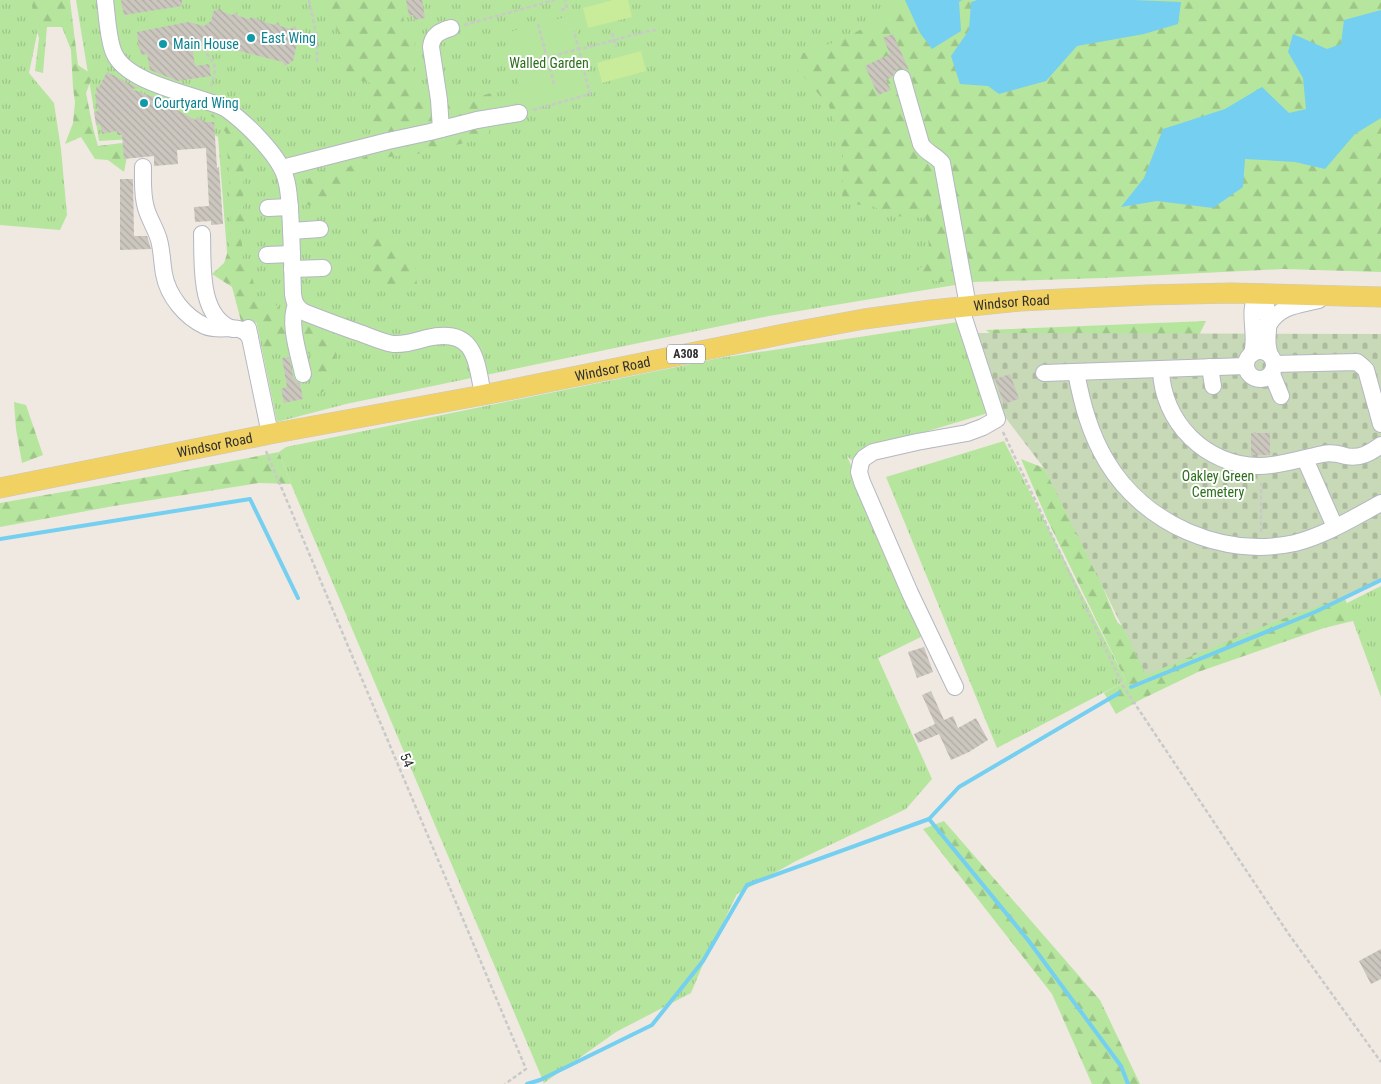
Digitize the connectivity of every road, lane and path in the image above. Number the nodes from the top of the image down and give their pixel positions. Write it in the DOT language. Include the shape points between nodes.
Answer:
graph roads {
  1 [pos="105,0"];
  2 [pos="310,0"];
  3 [pos="555,0"];
  4 [pos="565,0"];
  5 [pos="561,10"];
  6 [pos="538,24"];
  7 [pos="451,28"];
  8 [pos="656,30"];
  9 [pos="574,31"];
  10 [pos="612,32"];
  11 [pos="614,40"];
  12 [pos="200,42"];
  13 [pos="616,47"];
  14 [pos="579,49"];
  15 [pos="547,57"];
  16 [pos="317,63"];
  17 [pos="514,66"];
  18 [pos="902,78"];
  19 [pos="554,84"];
  20 [pos="211,86"];
  21 [pos="519,113"];
  22 [pos="441,129"];
  23 [pos="143,166"];
  24 [pos="282,168"];
  25 [pos="290,207"];
  26 [pos="268,208"];
  27 [pos="320,229"];
  28 [pos="291,230"];
  29 [pos="202,234"];
  30 [pos="267,255"];
  31 [pos="292,262"];
  32 [pos="323,268"];
  33 [pos="1258,294"];
  34 [pos="1341,296"];
  35 [pos="1381,298"];
  36 [pos="296,305"];
  37 [pos="964,306"];
  38 [pos="1269,324"];
  39 [pos="243,330"];
  40 [pos="1249,360"];
  41 [pos="1272,364"];
  42 [pos="1210,367"];
  43 [pos="1161,369"];
  44 [pos="1076,372"];
  45 [pos="303,374"];
  46 [pos="1044,374"];
  47 [pos="1213,386"];
  48 [pos="483,395"];
  49 [pos="1281,396"];
  50 [pos="997,419"];
  51 [pos="1381,424"];
  52 [pos="265,435"];
  53 [pos="1381,445"];
  54 [pos="1306,459"];
  55 [pos="1261,466"];
  56 [pos="0,488"];
  57 [pos="1381,503"];
  58 [pos="1335,527"];
  59 [pos="1261,547"];
  60 [pos="954,687"];
  61 [pos="1381,1062"];
  62 [pos="505,1084"];
  1 -- 24 [label="lane" via="112,50 124,67 143,79 231,112 268,148"];
  2 -- 16 [label="path" via="317,38"];
  3 -- 7 [label="path"];
  4 -- 5 [label="path" via="567,8"];
  6 -- 15 [label="path"];
  7 -- 22 [label="lane" via="438,33 431,42"];
  8 -- 11 [label="path"];
  9 -- 14 [label="path"];
  10 -- 11 [label="path"];
  11 -- 13 [label="path"];
  11 -- 14 [label="path"];
  12 -- 20 [label="path" via="214,63"];
  14 -- 15 [label="path"];
  14 -- 21 [label="path" via="590,94"];
  15 -- 17 [label="path"];
  15 -- 19 [label="path"];
  18 -- 37 [label="lane" via="921,144 942,163"];
  21 -- 22 [label="lane"];
  22 -- 24 [label="lane"];
  23 -- 39 [label="lane" via="146,209 158,237 164,276 172,294 188,316 200,324"];
  24 -- 25 [label="lane"];
  25 -- 26 [label="lane"];
  25 -- 28 [label="lane"];
  27 -- 28 [label="lane"];
  28 -- 31 [label="lane"];
  29 -- 39 [label="lane" via="206,295 215,316 224,324"];
  30 -- 31 [label="lane"];
  31 -- 32 [label="lane"];
  31 -- 36 [label="lane"];
  33 -- 34 [label="main road, Windsor Road / A308"];
  33 -- 37 [label="main road, Windsor Road / A308" via="1105,296"];
  33 -- 38 [label="lane" via="1267,309"];
  33 -- 40 [label="lane" via="1252,311 1255,336"];
  34 -- 35 [label="main road, Windsor Road / A308"];
  34 -- 38 [label="lane" via="1283,309"];
  36 -- 45 [label="lane" via="294,328"];
  36 -- 48 [label="lane" via="306,313 388,343 402,344 438,336 458,338 473,353"];
  37 -- 48 [label="main road, Windsor Road / A308" via="832,325"];
  37 -- 50 [label="lane"];
  38 -- 41 [label="lane" via="1268,347"];
  39 -- 52 [label="lane"];
  40 -- 41 [label="lane" via="1257,351 1262,351 1267,352"];
  40 -- 41 [label="lane" via="1249,374 1256,379 1265,379"];
  40 -- 42 [label="lane"];
  41 -- 49 [label="lane"];
  41 -- 51 [label="lane" via="1357,362 1366,370"];
  42 -- 43 [label="lane"];
  42 -- 47 [label="lane"];
  43 -- 44 [label="lane"];
  43 -- 55 [label="lane" via="1167,404 1186,434 1223,460"];
  44 -- 46 [label="lane"];
  44 -- 59 [label="lane" via="1085,413 1096,440 1114,472 1134,496 1158,516 1194,535 1222,543"];
  48 -- 52 [label="main road, Windsor Road / A308"];
  50 -- 60 [label="lane" via="967,433 877,450 864,458 859,472 897,565"];
  50 -- 61 [label="path" via="1123,686 1288,933"];
  52 -- 56 [label="main road, Windsor Road / A308"];
  52 -- 62 [label="path, 54" via="526,1069"];
  53 -- 54 [label="lane" via="1362,456 1326,454"];
  54 -- 55 [label="lane"];
  54 -- 58 [label="lane"];
  55 -- 59 [label="path"];
  57 -- 58 [label="lane"];
  58 -- 59 [label="lane" via="1303,540"];
}
